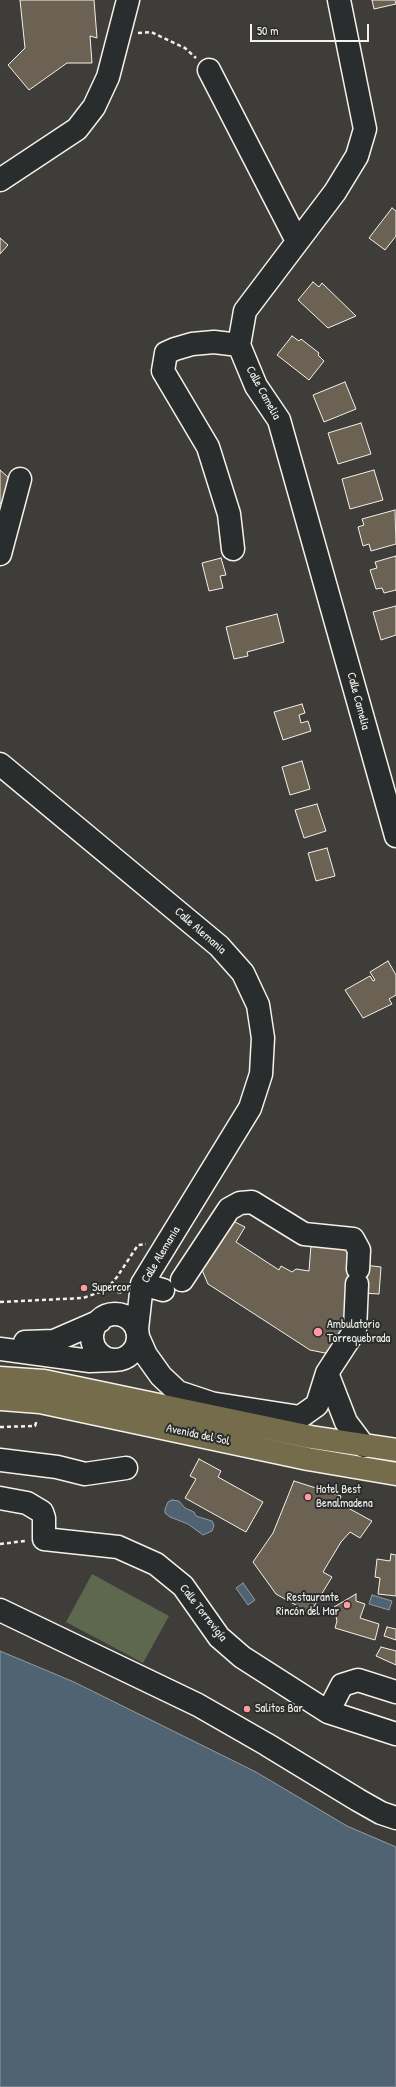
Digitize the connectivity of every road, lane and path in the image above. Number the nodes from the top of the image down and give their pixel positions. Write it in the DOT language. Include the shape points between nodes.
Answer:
graph roads {
  1 [pos="128,0"];
  2 [pos="339,0"];
  3 [pos="151,32"];
  4 [pos="185,48"];
  5 [pos="209,70"];
  6 [pos="0,180"];
  7 [pos="297,241"];
  8 [pos="239,345"];
  9 [pos="20,479"];
  10 [pos="232,549"];
  11 [pos="0,554"];
  12 [pos="4,775"];
  13 [pos="396,836"];
  14 [pos="152,1243"];
  15 [pos="137,1289"];
  16 [pos="106,1290"];
  17 [pos="0,1302"];
  18 [pos="103,1319"];
  19 [pos="138,1333"];
  20 [pos="0,1343"];
  21 [pos="0,1348"];
  22 [pos="114,1360"];
  23 [pos="327,1373"];
  24 [pos="0,1378"];
  25 [pos="0,1399"];
  26 [pos="210,1403"];
  27 [pos="38,1414"];
  28 [pos="0,1427"];
  29 [pos="311,1437"];
  30 [pos="364,1446"];
  31 [pos="396,1450"];
  32 [pos="0,1460"];
  33 [pos="126,1468"];
  34 [pos="396,1474"];
  35 [pos="0,1498"];
  36 [pos="44,1539"];
  37 [pos="0,1544"];
  38 [pos="0,1610"];
  39 [pos="396,1692"];
  40 [pos="328,1712"];
  41 [pos="396,1734"];
  42 [pos="396,1818"];
  1 -- 6 [label="street" via="108,77 94,107 77,129"];
  2 -- 7 [label="street" via="365,129 357,156 335,192"];
  3 -- 4 [label="path"];
  5 -- 7 [label="street"];
  7 -- 8 [label="street" via="245,311"];
  8 -- 10 [label="street" via="214,342 174,349 166,354 163,372 208,447 229,514"];
  8 -- 13 [label="street, Calle Camelia" via="256,386 279,420"];
  9 -- 11 [label="street"];
  12 -- 15 [label="street, Calle Alemania" via="220,946 243,973 258,1005 263,1038 261,1074 250,1108"];
  14 -- 16 [label="path" via="138,1245"];
  15 -- 16 [label="path"];
  15 -- 18 [label="street"];
  15 -- 19 [label="street, Calle Alemania"];
  15 -- 23 [label="street" via="172,1285 229,1210 249,1196 252,1202 304,1234 353,1239 360,1250 355,1330 351,1340"];
  16 -- 17 [label="path" via="83,1298"];
  18 -- 19 [label="street" via="121,1315 128,1318"];
  18 -- 20 [label="street" via="54,1340"];
  18 -- 22 [label="street" via="93,1334 95,1348 100,1354"];
  19 -- 22 [label="street" via="134,1351 121,1360"];
  19 -- 26 [label="street" via="146,1355 161,1376 178,1392"];
  21 -- 22 [label="street" via="90,1361"];
  23 -- 26 [label="street" via="317,1405 300,1417"];
  23 -- 30 [label="street" via="346,1422"];
  24 -- 29 [label="main road, Avenida del Sol" via="44,1381"];
  25 -- 34 [label="main road, Avenida del Sol" via="40,1402 308,1459"];
  26 -- 29 [label="street"];
  27 -- 28 [label="path" via="35,1426"];
  29 -- 30 [label="main road, Avenida del Sol"];
  30 -- 31 [label="main road, Avenida del Sol"];
  32 -- 33 [label="street" via="85,1474"];
  35 -- 36 [label="street" via="27,1503 42,1512"];
  36 -- 37 [label="path"];
  36 -- 40 [label="street, Calle Torrevigía" via="118,1547 156,1564 183,1586 219,1637 242,1657"];
  38 -- 42 [label="street" via="198,1705 358,1800"];
  39 -- 40 [label="street" via="358,1680 342,1685"];
  40 -- 41 [label="street, Calle Torrevigía"];
}
